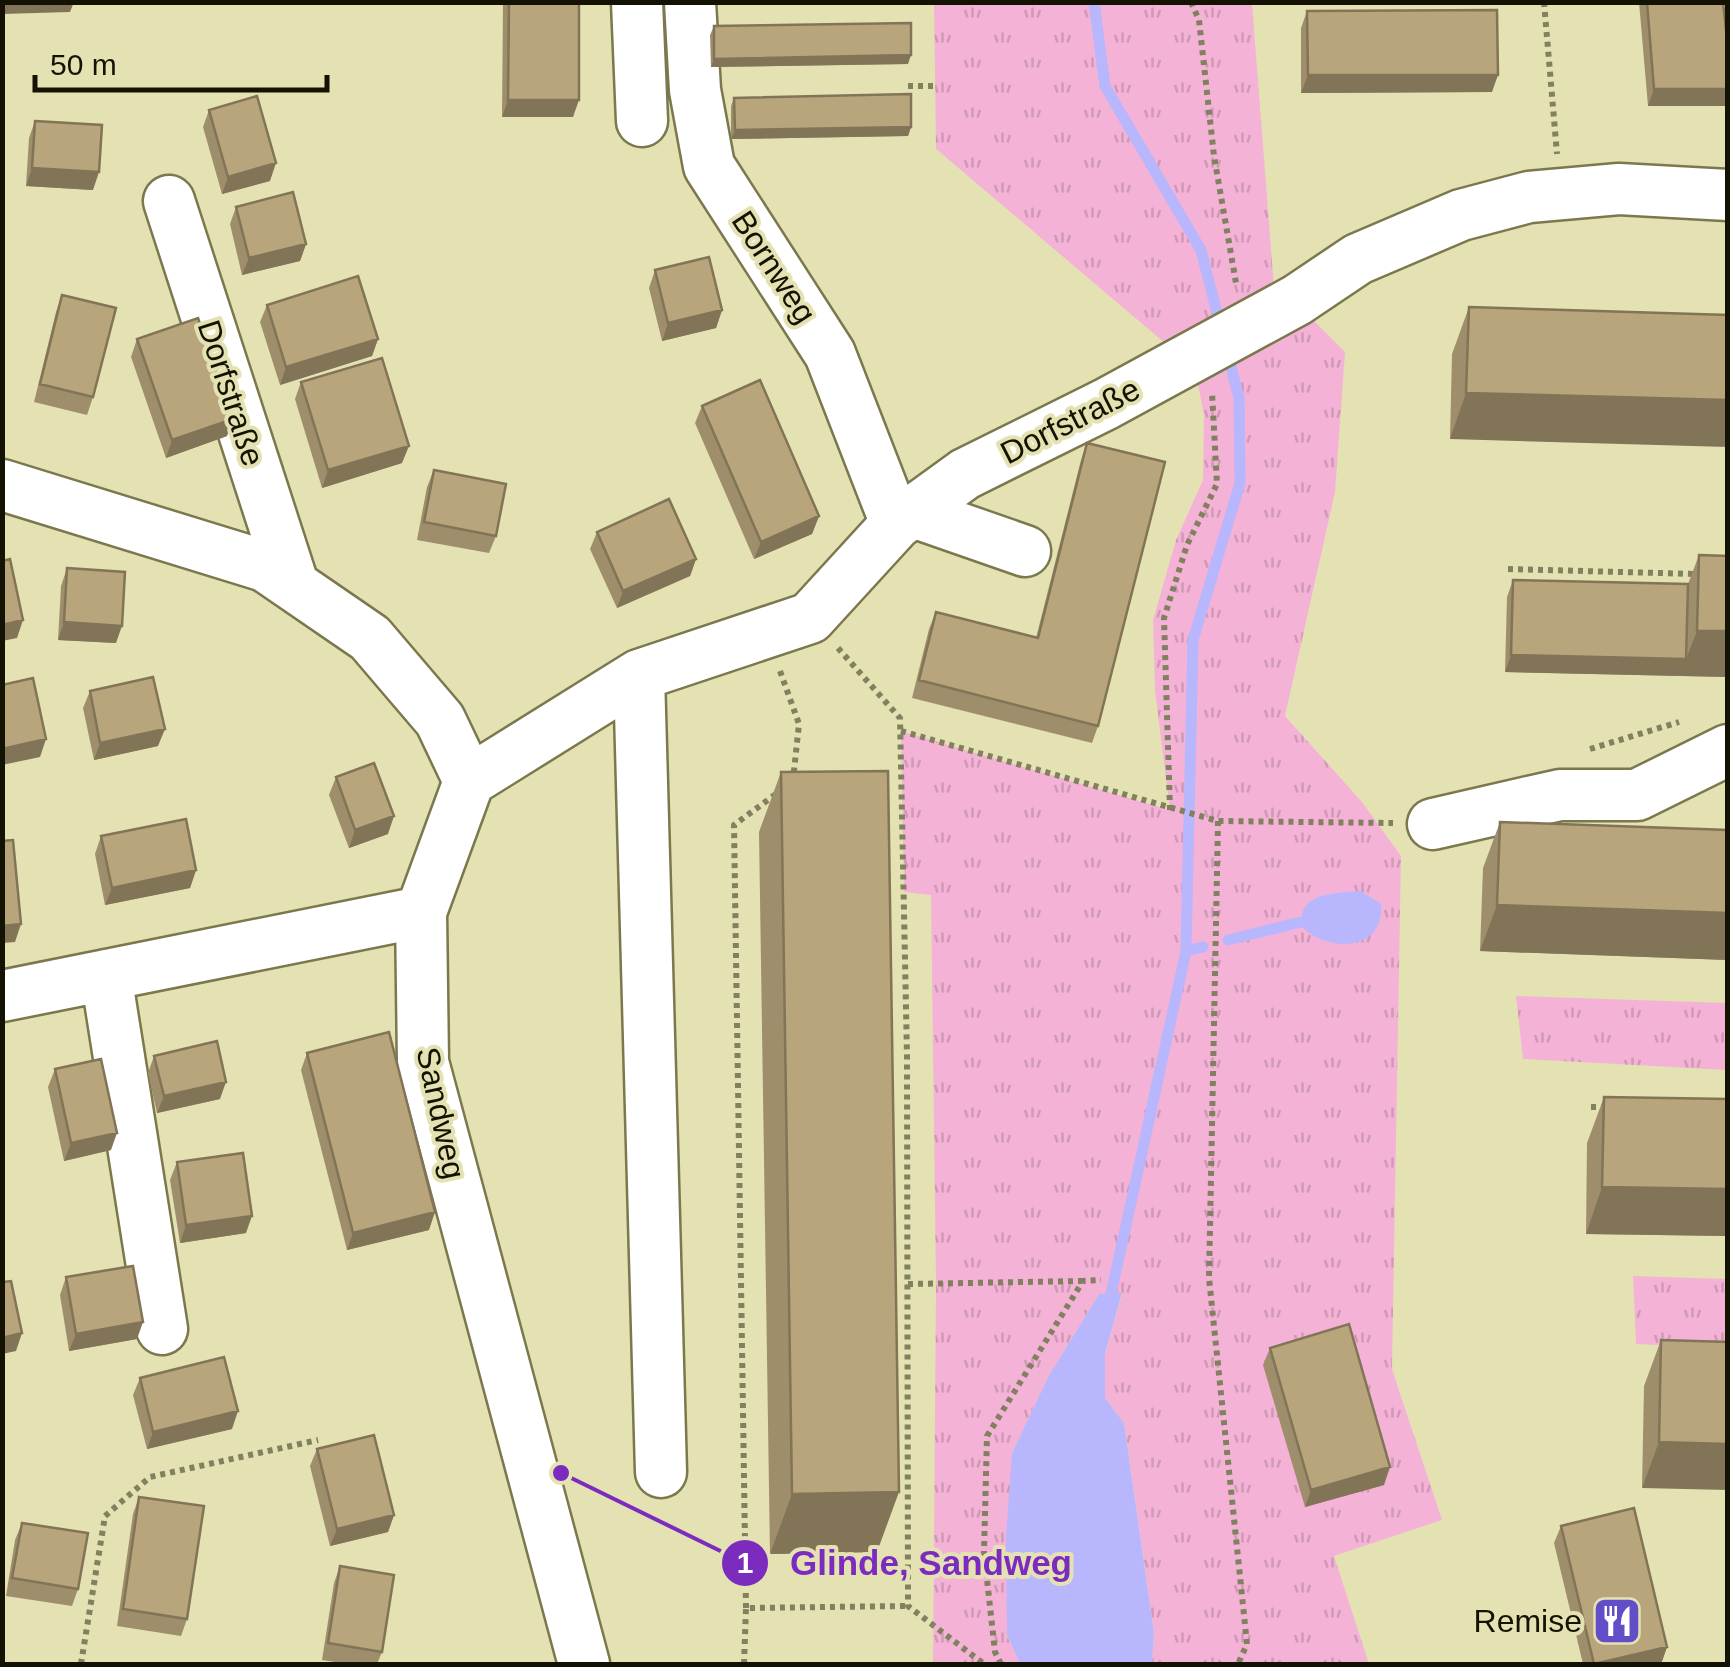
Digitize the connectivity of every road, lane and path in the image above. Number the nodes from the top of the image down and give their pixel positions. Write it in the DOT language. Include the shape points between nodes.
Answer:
graph roads {
  1 [pos="637,2"];
  2 [pos="690,2"];
  3 [pos="1192,2"];
  4 [pos="1544,2"];
  5 [pos="908,86"];
  6 [pos="934,86"];
  7 [pos="642,121"];
  8 [pos="1560,195"];
  9 [pos="1728,195"];
  10 [pos="169,201"];
  11 [pos="1224,339"];
  12 [pos="2,485"];
  13 [pos="905,518"];
  14 [pos="1026,550"];
  15 [pos="1508,569"];
  16 [pos="1708,574"];
  17 [pos="293,584"];
  18 [pos="788,625"];
  19 [pos="639,675"];
  20 [pos="901,731"];
  21 [pos="1728,750"];
  22 [pos="469,781"];
  23 [pos="1170,810"];
  24 [pos="1218,821"];
  25 [pos="1433,824"];
  26 [pos="422,912"];
  27 [pos="106,975"];
  28 [pos="2,996"];
  29 [pos="1591,1107"];
  30 [pos="1610,1107"];
  31 [pos="1101,1280"];
  32 [pos="1083,1281"];
  33 [pos="908,1284"];
  34 [pos="162,1328"];
  35 [pos="318,1440"];
  36 [pos="661,1472"];
  37 [pos="908,1606"];
  38 [pos="746,1608"];
  39 [pos="81,1664"];
  40 [pos="584,1664"];
  41 [pos="744,1664"];
  42 [pos="984,1664"];
  43 [pos="1001,1664"];
  44 [pos="1238,1664"];
  1 -- 7 [label="street"];
  2 -- 13 [label="street, Bornweg" via="695,90 709,166 830,354"];
  3 -- 11 [label="path" via="1200,20 1214,156"];
  4 -- 8 [label="path"];
  5 -- 6 [label="path"];
  8 -- 9 [label="street, Dorfstraße" via="1619,189"];
  8 -- 11 [label="street, Dorfstraße" via="1461,215 1358,259"];
  10 -- 17 [label="street, Dorfstraße"];
  11 -- 13 [label="street, Dorfstraße" via="966,474"];
  11 -- 23 [label="path" via="1217,484 1186,546 1164,618"];
  12 -- 17 [label="street" via="265,566"];
  13 -- 14 [label="street"];
  13 -- 18 [label="street, Dorfstraße"];
  15 -- 16 [label="path"];
  17 -- 22 [label="street" via="370,638 440,720"];
  18 -- 19 [label="street, Dorfstraße"];
  18 -- 20 [label="path" via="900,718"];
  18 -- 38 [label="path" via="799,724 792,782 734,825"];
  19 -- 22 [label="street, Dorfstraße"];
  19 -- 36 [label="street"];
  20 -- 23 [label="path"];
  20 -- 33 [label="path"];
  21 -- 25 [label="street" via="1637,795 1560,794"];
  22 -- 26 [label="street"];
  23 -- 24 [label="path"];
  24 -- 25 [label="path"];
  24 -- 44 [label="path" via="1209,1278 1247,1644"];
  26 -- 27 [label="street"];
  26 -- 40 [label="street, Sandweg" via="424,1062"];
  27 -- 28 [label="street"];
  27 -- 34 [label="street"];
  29 -- 30 [label="path"];
  31 -- 32 [label="path"];
  32 -- 33 [label="path"];
  32 -- 43 [label="path" via="987,1436 984,1552"];
  33 -- 37 [label="path"];
  35 -- 39 [label="path" via="150,1477 104,1516"];
  37 -- 38 [label="path"];
  37 -- 42 [label="path"];
  38 -- 41 [label="path"];
}
